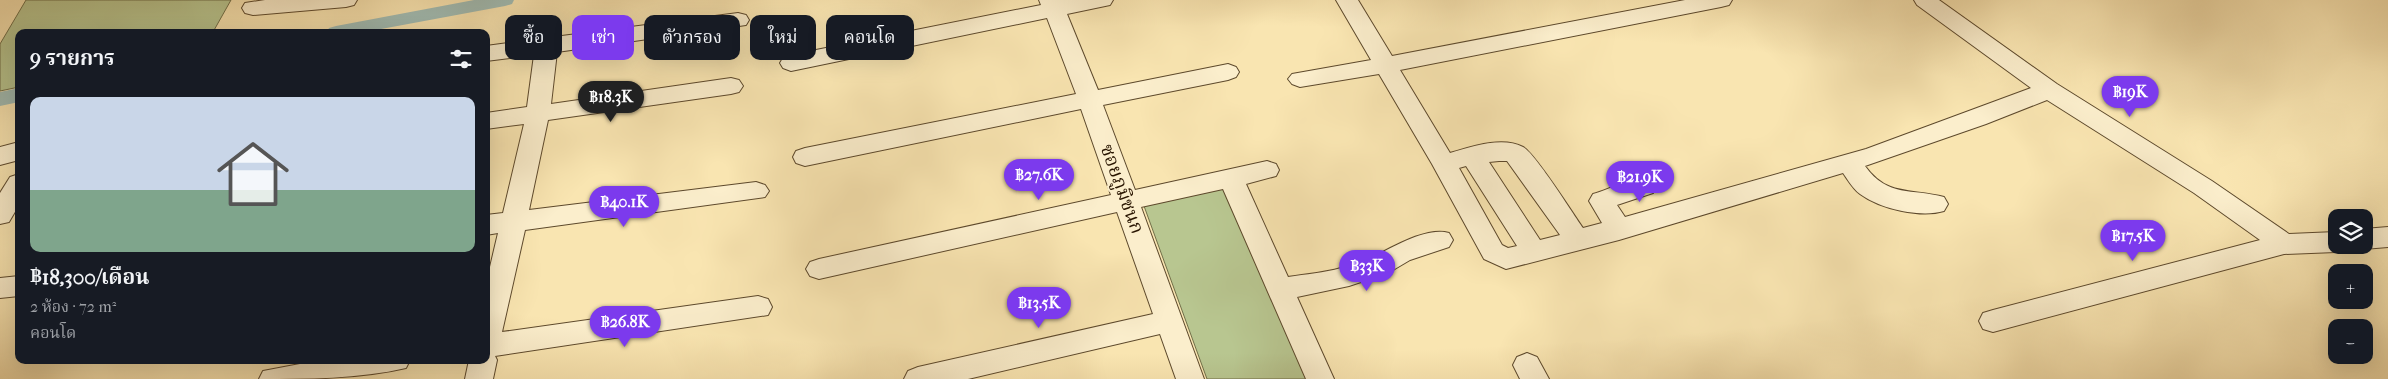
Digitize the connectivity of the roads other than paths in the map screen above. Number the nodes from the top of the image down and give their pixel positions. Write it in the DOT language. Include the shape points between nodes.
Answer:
graph roads {
  1 [pos="346,0"];
  2 [pos="1102,0"];
  3 [pos="1347,0"];
  4 [pos="1721,0"];
  5 [pos="1925,0"];
  6 [pos="1052,5"];
  7 [pos="253,8"];
  8 [pos="644,33"];
  9 [pos="562,44"];
  10 [pos="505,51"];
  11 [pos="490,53"];
  12 [pos="544,60"];
  13 [pos="791,63"];
  14 [pos="1386,65"];
  15 [pos="1228,72"];
  16 [pos="1300,80"];
  17 [pos="731,86"];
  18 [pos="2049,90"];
  19 [pos="1090,101"];
  20 [pos="538,114"];
  21 [pos="490,120"];
  22 [pos="15,152"];
  23 [pos="0,156"];
  24 [pos="805,157"];
  25 [pos="1473,157"];
  26 [pos="1848,162"];
  27 [pos="1444,163"];
  28 [pos="1266,170"];
  29 [pos="1231,178"];
  30 [pos="15,179"];
  31 [pos="0,181"];
  32 [pos="1644,187"];
  33 [pos="15,190"];
  34 [pos="756,191"];
  35 [pos="1126,202"];
  36 [pos="1935,204"];
  37 [pos="0,215"];
  38 [pos="512,222"];
  39 [pos="490,225"];
  40 [pos="1619,230"];
  41 [pos="2388,237"];
  42 [pos="2373,238"];
  43 [pos="1440,240"];
  44 [pos="1578,241"];
  45 [pos="2328,242"];
  46 [pos="2284,244"];
  47 [pos="1534,252"];
  48 [pos="819,269"];
  49 [pos="15,286"];
  50 [pos="0,288"];
  51 [pos="1280,289"];
  52 [pos="758,307"];
  53 [pos="1169,321"];
  54 [pos="1992,321"];
  55 [pos="490,326"];
  56 [pos="490,344"];
  57 [pos="370,364"];
  58 [pos="482,364"];
  59 [pos="273,379"];
  60 [pos="478,379"];
  61 [pos="918,379"];
  62 [pos="1190,379"];
  63 [pos="1320,379"];
  1 -- 7 [label="street"];
  2 -- 6 [label="street"];
  3 -- 14 [label="street"];
  4 -- 14 [label="street"];
  5 -- 18 [label="street"];
  6 -- 13 [label="street"];
  6 -- 19 [label="street, ซอยภูมิชนก"];
  8 -- 9 [label="street"];
  10 -- 11 [label="street"];
  12 -- 20 [label="street"];
  14 -- 16 [label="street"];
  14 -- 27 [label="street"];
  15 -- 19 [label="street"];
  17 -- 20 [label="street"];
  18 -- 26 [label="street"];
  18 -- 46 [label="street" via="2203,187"];
  19 -- 24 [label="street"];
  19 -- 35 [label="street, ซอยภูมิชนก"];
  20 -- 21 [label="street"];
  20 -- 38 [label="street"];
  22 -- 23 [label="street"];
  25 -- 27 [label="street"];
  25 -- 44 [label="street" via="1506,152 1515,154"];
  25 -- 47 [label="street"];
  26 -- 36 [label="street" via="1870,188 1885,196"];
  26 -- 40 [label="street"];
  27 -- 47 [label="street" via="1493,252 1506,259"];
  28 -- 29 [label="street"];
  29 -- 35 [label="street"];
  29 -- 51 [label="street"];
  30 -- 31 [label="street"];
  32 -- 40 [label="street" via="1602,201"];
  33 -- 37 [label="street"];
  34 -- 38 [label="street"];
  35 -- 48 [label="street"];
  35 -- 53 [label="street, ซอยภูมิชนก"];
  38 -- 39 [label="street"];
  38 -- 55 [label="street"];
  40 -- 44 [label="street"];
  41 -- 42 [label="street"];
  43 -- 51 [label="street" via="1340,279"];
  44 -- 47 [label="street"];
  45 -- 46 [label="street"];
  46 -- 54 [label="street"];
  49 -- 50 [label="street"];
  51 -- 63 [label="street"];
  52 -- 56 [label="street"];
  53 -- 61 [label="street"];
  53 -- 62 [label="street, ซอยภูมิชนก"];
  57 -- 59 [label="street"];
  58 -- 60 [label="street"];
}
